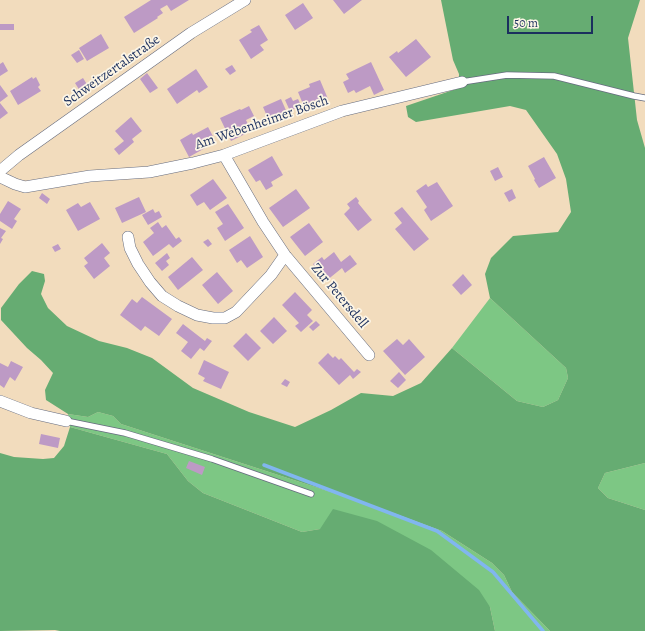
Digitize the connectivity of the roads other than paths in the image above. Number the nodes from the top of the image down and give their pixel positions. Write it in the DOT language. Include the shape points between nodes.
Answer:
graph roads {
  1 [pos="245,0"];
  2 [pos="462,82"];
  3 [pos="645,98"];
  4 [pos="224,155"];
  5 [pos="0,171"];
  6 [pos="0,177"];
  7 [pos="128,237"];
  8 [pos="285,255"];
  9 [pos="369,355"];
  10 [pos="0,401"];
  11 [pos="66,421"];
  12 [pos="311,494"];
  1 -- 5 [label="street, Schweitzertalstraße" via="191,33 18,155"];
  2 -- 3 [label="lane" via="507,75 554,76"];
  2 -- 4 [label="street, Am Webenheimer Bösch" via="342,111"];
  4 -- 6 [label="street, Am Webenheimer Bösch" via="149,172 90,176 25,187"];
  4 -- 8 [label="street, Zur Petersdell"];
  7 -- 8 [label="street" via="138,264 162,296 197,315 213,318 225,318 236,312 271,275"];
  8 -- 9 [label="street, Zur Petersdell"];
  10 -- 11 [label="street" via="31,413"];
  11 -- 12 [label="lane" via="125,433 205,457"];
}
